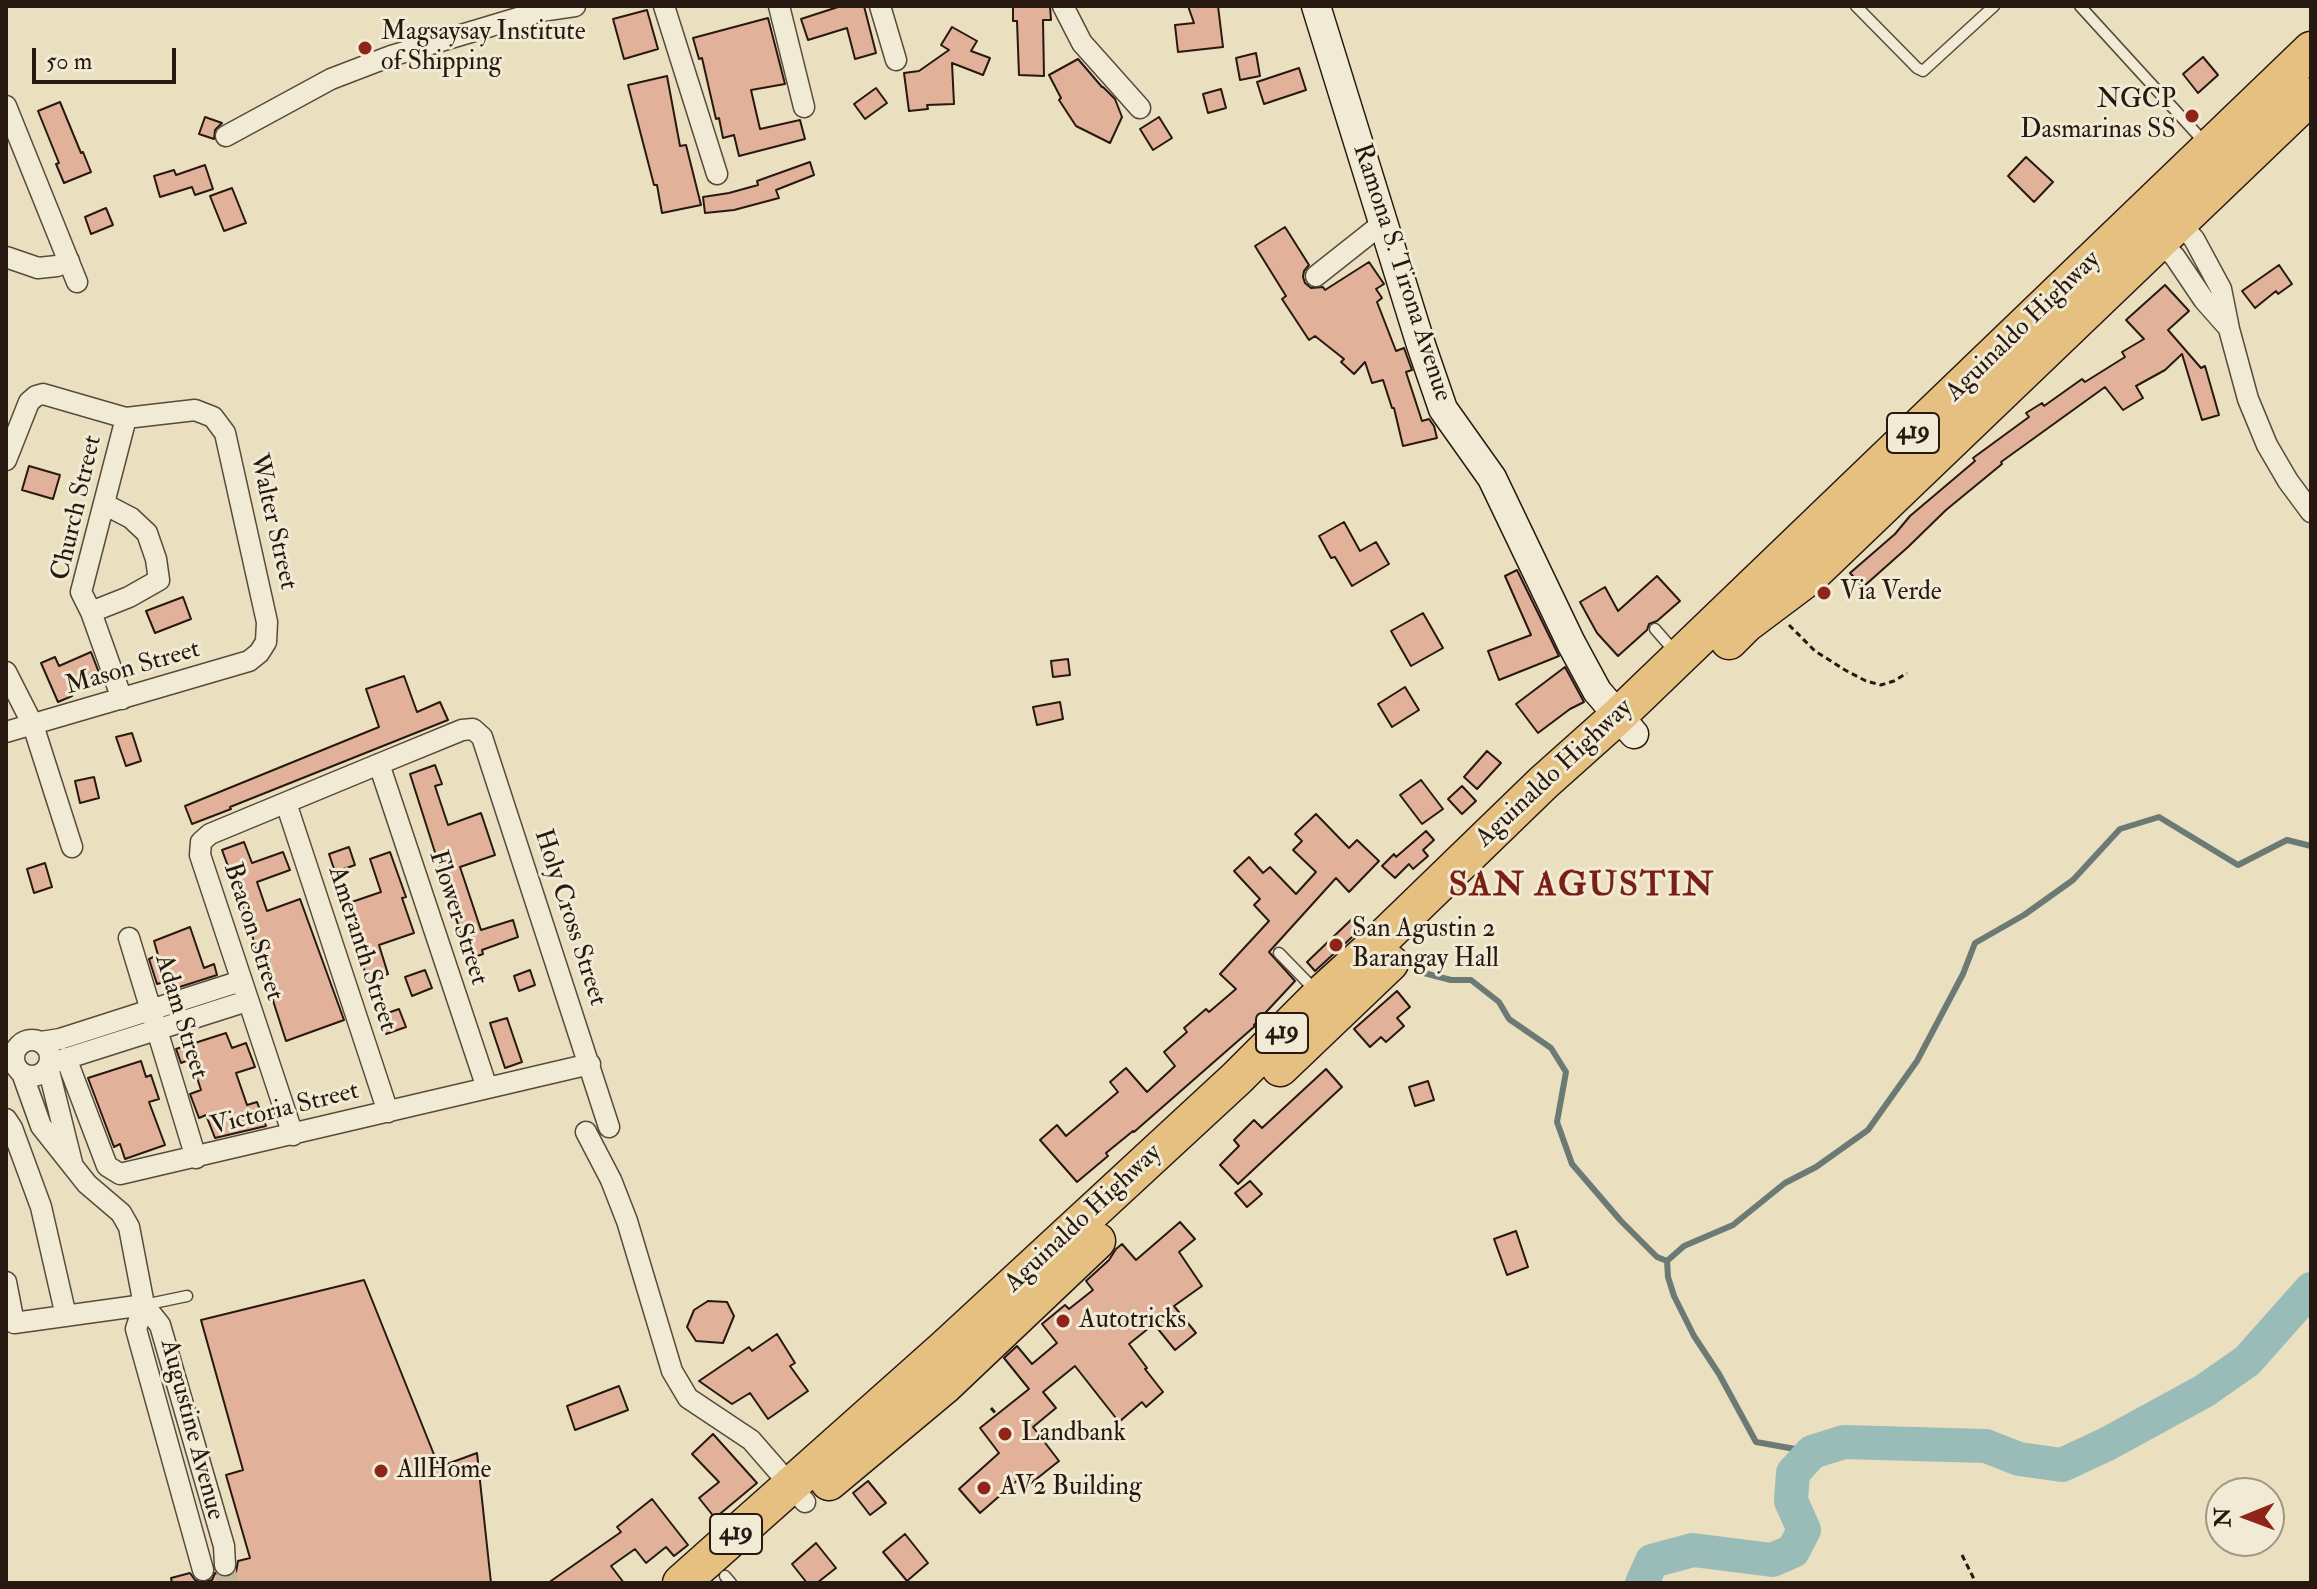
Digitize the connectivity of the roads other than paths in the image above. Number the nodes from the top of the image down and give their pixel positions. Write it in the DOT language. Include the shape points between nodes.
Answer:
graph roads {
  1 [pos="575,6"];
  2 [pos="664,6"];
  3 [pos="779,6"];
  4 [pos="880,6"];
  5 [pos="1063,6"];
  6 [pos="1316,6"];
  7 [pos="1856,6"];
  8 [pos="1994,6"];
  9 [pos="2080,6"];
  10 [pos="2311,50"];
  11 [pos="896,60"];
  12 [pos="2311,96"];
  13 [pos="804,107"];
  14 [pos="1140,108"];
  15 [pos="7,112"];
  16 [pos="226,136"];
  17 [pos="2220,161"];
  18 [pos="717,174"];
  19 [pos="1383,223"];
  20 [pos="2162,224"];
  21 [pos="6,257"];
  22 [pos="69,261"];
  23 [pos="1316,276"];
  24 [pos="77,282"];
  25 [pos="126,418"];
  26 [pos="6,460"];
  27 [pos="104,504"];
  28 [pos="2311,512"];
  29 [pos="91,612"];
  30 [pos="1655,629"];
  31 [pos="266,642"];
  32 [pos="1679,657"];
  33 [pos="6,672"];
  34 [pos="122,699"];
  35 [pos="33,725"];
  36 [pos="1626,725"];
  37 [pos="473,729"];
  38 [pos="6,732"];
  39 [pos="379,764"];
  40 [pos="286,803"];
  41 [pos="72,847"];
  42 [pos="129,938"];
  43 [pos="1279,953"];
  44 [pos="241,981"];
  45 [pos="247,1001"];
  46 [pos="1329,1005"];
  47 [pos="154,1021"];
  48 [pos="41,1042"];
  49 [pos="14,1060"];
  50 [pos="54,1063"];
  51 [pos="590,1064"];
  52 [pos="487,1088"];
  53 [pos="388,1112"];
  54 [pos="6,1119"];
  55 [pos="609,1127"];
  56 [pos="586,1132"];
  57 [pos="293,1135"];
  58 [pos="196,1158"];
  59 [pos="74,1170"];
  60 [pos="7,1288"];
  61 [pos="187,1296"];
  62 [pos="144,1305"];
  63 [pos="66,1316"];
  64 [pos="10,1323"];
  65 [pos="798,1493"];
  66 [pos="225,1565"];
  67 [pos="203,1570"];
  68 [pos="724,1581"];
  69 [pos="681,1583"];
  1 -- 16 [label="street" via="541,11 367,65"];
  2 -- 18 [label="street"];
  3 -- 13 [label="street"];
  4 -- 11 [label="street"];
  5 -- 14 [label="street" via="1082,43"];
  6 -- 19 [label="street, Ramona S. Tirona Avenue"];
  7 -- 8 [label="lane" via="1923,71"];
  9 -- 17 [label="lane"];
  10 -- 17 [label="highway, Aguinaldo Highway / 419"];
  12 -- 17 [label="highway, Aguinaldo Highway / 419"];
  15 -- 22 [label="street"];
  17 -- 20 [label="highway, Aguinaldo Highway / 419"];
  19 -- 23 [label="street"];
  19 -- 36 [label="street, Ramona S. Tirona Avenue" via="1443,409 1492,478 1597,691"];
  20 -- 28 [label="street" via="2194,239 2221,289 2248,399 2267,445"];
  20 -- 32 [label="highway, Aguinaldo Highway / 419"];
  20 -- 36 [label="highway, Aguinaldo Highway / 419" via="1810,576"];
  21 -- 22 [label="street" via="38,268"];
  22 -- 24 [label="street"];
  25 -- 26 [label="street" via="36,396"];
  25 -- 27 [label="street, Church Street"];
  25 -- 31 [label="street, Walter Street" via="195,410 213,417 225,433 267,622"];
  27 -- 29 [label="street, Church Street" via="81,592"];
  27 -- 29 [label="street" via="147,533 159,580"];
  29 -- 34 [label="street, Church Street"];
  30 -- 32 [label="lane"];
  31 -- 34 [label="street, Mason Street" via="249,661"];
  32 -- 36 [label="highway, Aguinaldo Highway / 419"];
  33 -- 35 [label="street"];
  34 -- 35 [label="street, Mason Street"];
  35 -- 38 [label="street, Mason Street"];
  35 -- 41 [label="street"];
  36 -- 46 [label="highway, Aguinaldo Highway / 419" via="1543,783 1385,936"];
  37 -- 39 [label="street, Beacon Street"];
  37 -- 51 [label="street, Holy Cross Street" via="482,737"];
  39 -- 40 [label="street, Beacon Street"];
  39 -- 52 [label="street, Flower Street"];
  40 -- 44 [label="street, Beacon Street" via="201,842"];
  40 -- 53 [label="street, Ameranth Street"];
  42 -- 47 [label="street, Adam Street"];
  43 -- 46 [label="lane"];
  44 -- 45 [label="street, Beacon Street"];
  44 -- 47 [label="street"];
  45 -- 47 [label="street"];
  45 -- 57 [label="street, Beacon Street"];
  46 -- 65 [label="highway, Aguinaldo Highway / 419" via="954,1359"];
  47 -- 48 [label="street"];
  47 -- 50 [label="street"];
  47 -- 58 [label="street, Adam Street"];
  48 -- 49 [label="street" via="27,1041"];
  48 -- 50 [label="street"];
  49 -- 50 [label="street" via="36,1076"];
  49 -- 59 [label="street, Augustine Avenue" via="41,1126"];
  50 -- 58 [label="street, Victoria Street" via="112,1172 127,1174"];
  50 -- 59 [label="street"];
  51 -- 52 [label="street, Victoria Street"];
  51 -- 55 [label="street, Holy Cross Street"];
  52 -- 53 [label="street, Victoria Street"];
  53 -- 57 [label="street, Victoria Street"];
  54 -- 63 [label="street" via="41,1207"];
  56 -- 65 [label="street" via="627,1221 672,1371 688,1398 751,1440"];
  57 -- 58 [label="street, Victoria Street"];
  59 -- 62 [label="street, Augustine Avenue" via="129,1227"];
  60 -- 64 [label="street"];
  61 -- 62 [label="lane"];
  62 -- 63 [label="street"];
  62 -- 66 [label="street, Augustine Avenue" via="160,1325 224,1546"];
  62 -- 67 [label="street, Augustine Avenue" via="136,1329"];
  63 -- 64 [label="street"];
  65 -- 68 [label="highway, Aguinaldo Highway / 419"];
  65 -- 69 [label="highway, Aguinaldo Highway / 419"];
}
